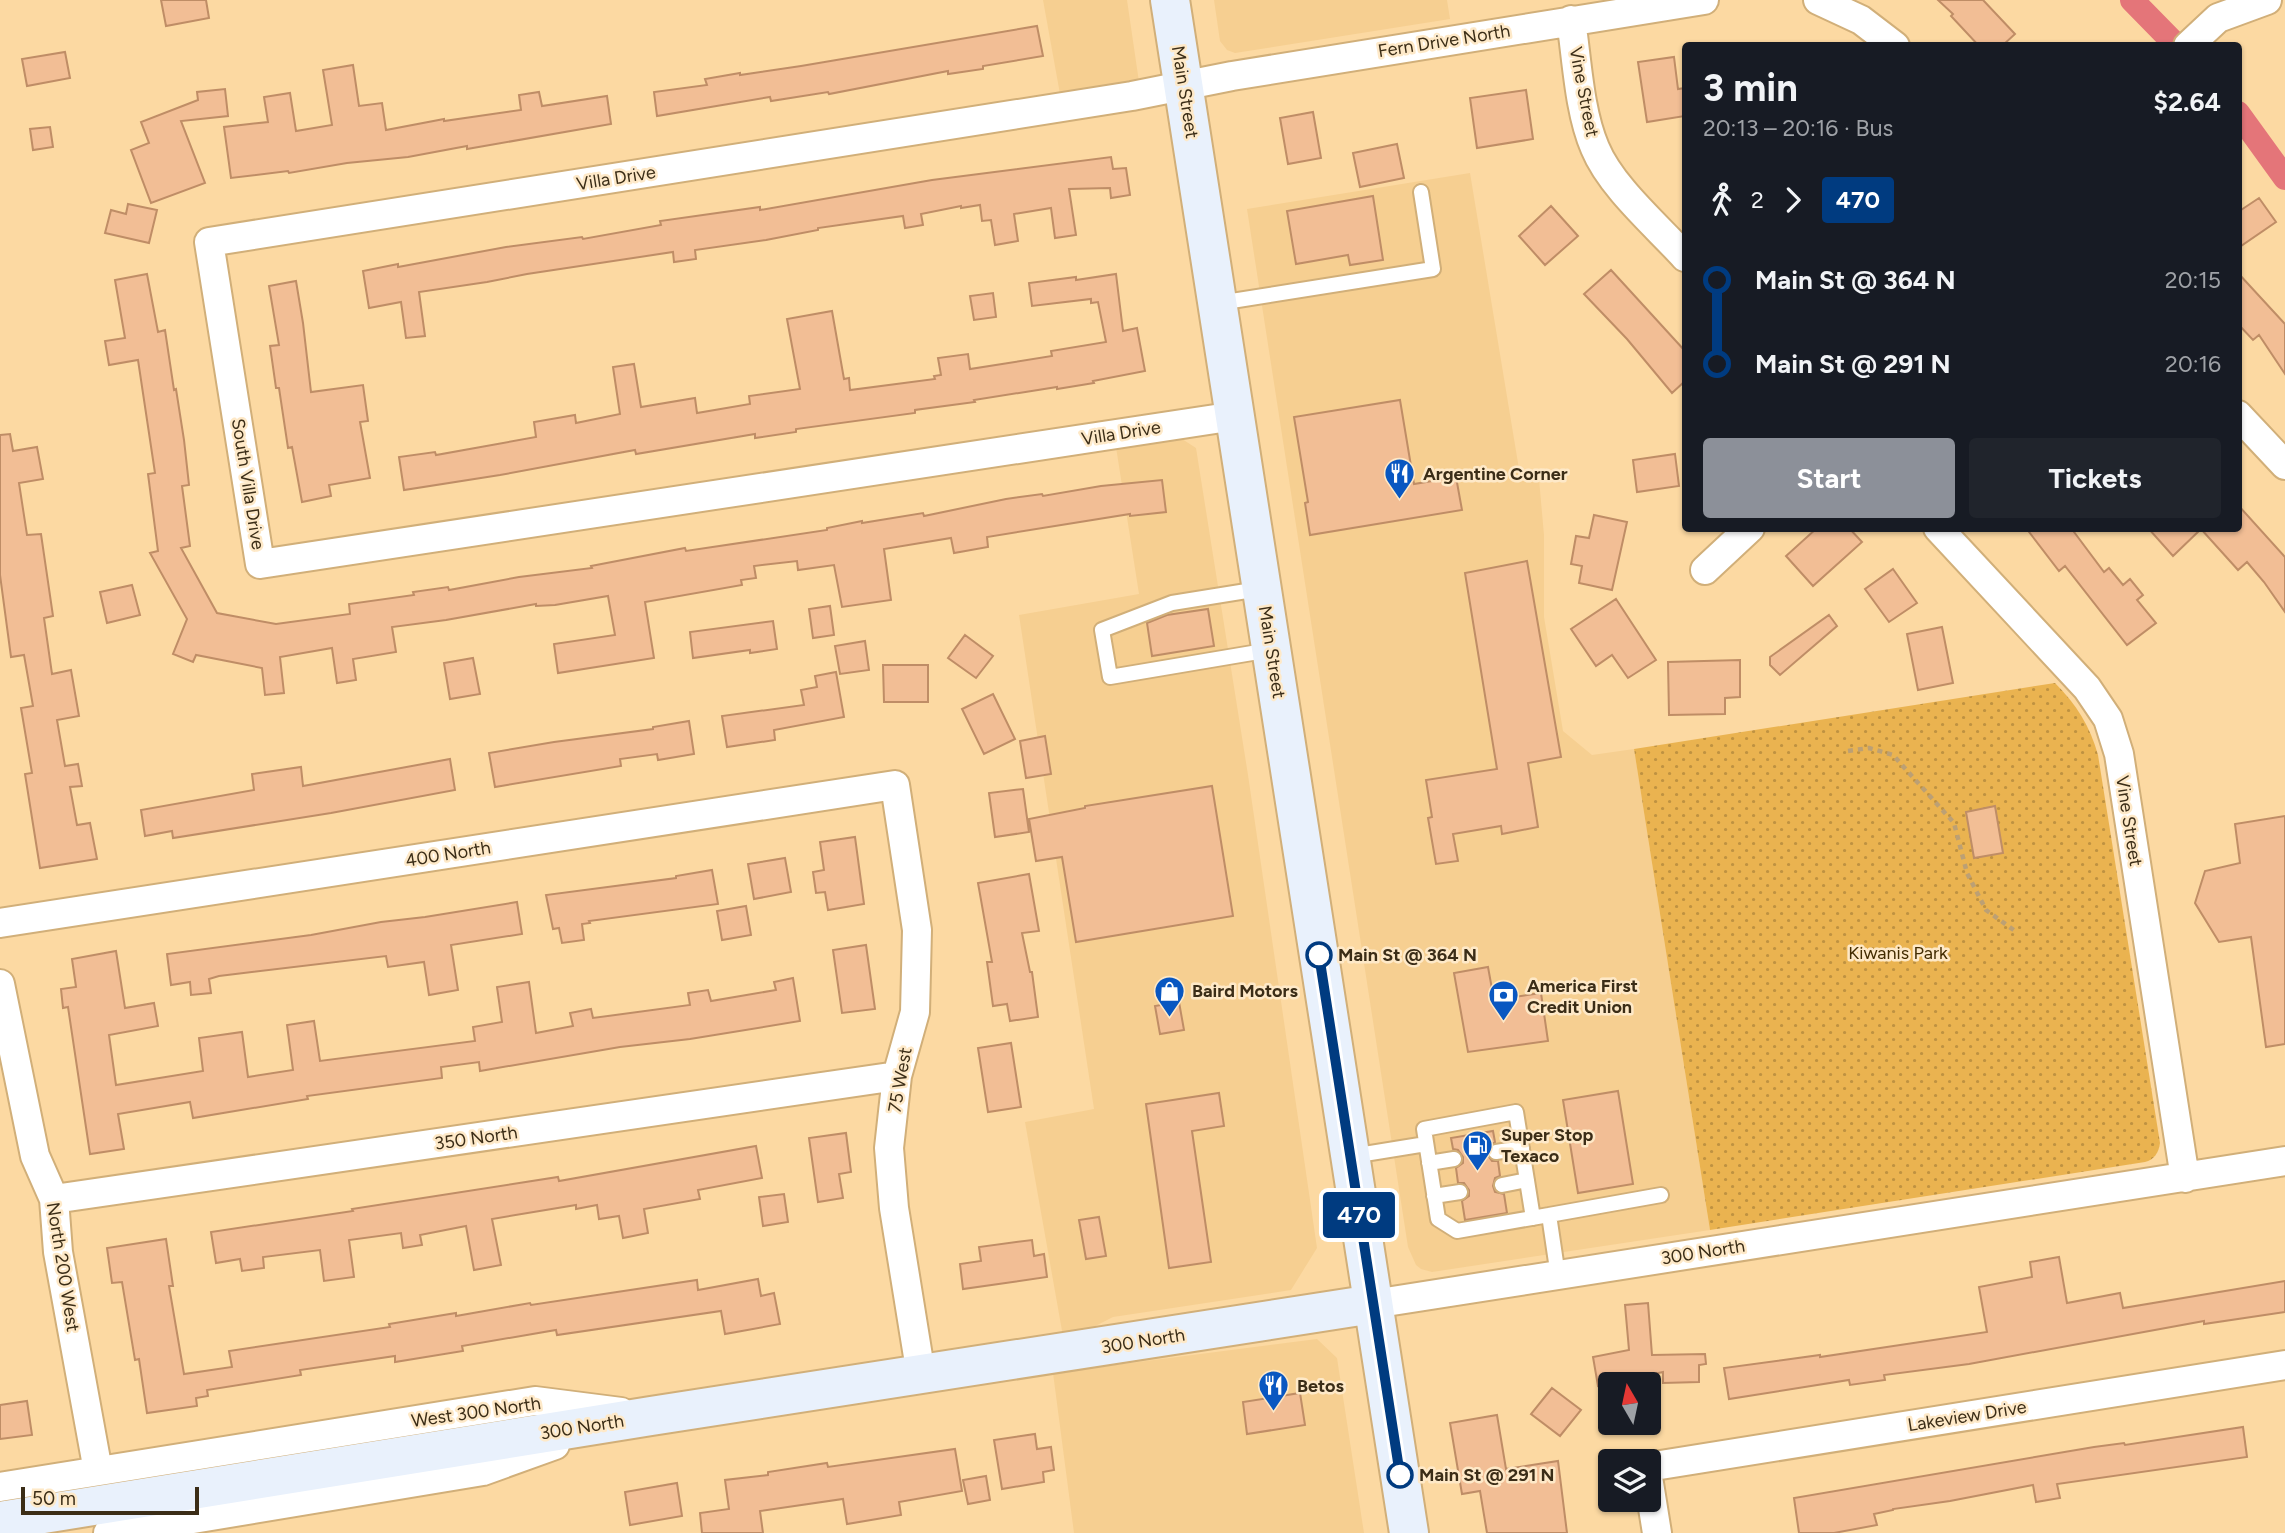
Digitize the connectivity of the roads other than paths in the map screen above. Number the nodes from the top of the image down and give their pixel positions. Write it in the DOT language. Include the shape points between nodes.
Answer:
graph roads {
  1 [pos="1170,0"];
  2 [pos="1704,0"];
  3 [pos="1818,0"];
  4 [pos="2267,0"];
  5 [pos="1571,20"];
  6 [pos="2195,39"];
  7 [pos="1890,42"];
  8 [pos="1184,85"];
  9 [pos="1421,192"];
  10 [pos="1682,254"];
  11 [pos="1217,303"];
  12 [pos="235,403"];
  13 [pos="1234,416"];
  14 [pos="2242,419"];
  15 [pos="2285,465"];
  16 [pos="1746,532"];
  17 [pos="1942,532"];
  18 [pos="260,564"];
  19 [pos="1705,570"];
  20 [pos="1262,589"];
  21 [pos="1271,650"];
  22 [pos="895,785"];
  23 [pos="0,923"];
  24 [pos="0,984"];
  25 [pos="897,1076"];
  26 [pos="1426,1144"];
  27 [pos="1522,1148"];
  28 [pos="1496,1152"];
  29 [pos="1350,1156"];
  30 [pos="1454,1159"];
  31 [pos="2285,1161"];
  32 [pos="1429,1163"];
  33 [pos="2185,1178"];
  34 [pos="1527,1180"];
  35 [pos="1502,1185"];
  36 [pos="1460,1192"];
  37 [pos="1661,1195"];
  38 [pos="1434,1196"];
  39 [pos="54,1199"];
  40 [pos="1549,1215"];
  41 [pos="1533,1218"];
  42 [pos="1558,1276"];
  43 [pos="1373,1304"];
  44 [pos="2285,1365"];
  45 [pos="921,1375"];
  46 [pos="651,1416"];
  47 [pos="1661,1465"];
  48 [pos="98,1471"];
  49 [pos="0,1486"];
  50 [pos="1654,1512"];
  51 [pos="0,1521"];
  52 [pos="110,1533"];
  53 [pos="1409,1533"];
  54 [pos="1657,1533"];
  1 -- 8 [label="main road, Main Street"];
  2 -- 5 [label="street, Fern Drive North"];
  3 -- 7 [label="street" via="1861,20"];
  4 -- 6 [label="street" via="2218,18"];
  5 -- 8 [label="street, Fern Drive North"];
  5 -- 10 [label="street, Vine Street" via="1594,147 1616,182"];
  8 -- 11 [label="main road, Main Street"];
  8 -- 12 [label="street, Villa Drive" via="209,242"];
  9 -- 11 [label="lane" via="1433,269"];
  11 -- 13 [label="main road, Main Street"];
  12 -- 18 [label="street, South Villa Drive"];
  13 -- 18 [label="street, Villa Drive"];
  13 -- 20 [label="main road, Main Street"];
  14 -- 15 [label="street"];
  16 -- 19 [label="street"];
  17 -- 33 [label="street, Vine Street" via="2087,688 2113,730"];
  20 -- 21 [label="main road, Main Street"];
  20 -- 21 [label="lane" via="1172,603 1102,630 1111,677"];
  21 -- 29 [label="main road, Main Street"];
  22 -- 23 [label="street, 400 North"];
  22 -- 25 [label="street, 75 West" via="917,930 915,1012"];
  24 -- 39 [label="street, North 200 West" via="34,1156"];
  25 -- 39 [label="street, 350 North"];
  25 -- 45 [label="street, 75 West" via="889,1147 894,1209"];
  26 -- 27 [label="lane" via="1424,1129 1516,1112"];
  26 -- 29 [label="lane"];
  26 -- 32 [label="lane"];
  27 -- 28 [label="lane"];
  27 -- 34 [label="lane"];
  29 -- 43 [label="main road, Main Street"];
  30 -- 32 [label="lane"];
  31 -- 33 [label="street, 300 North"];
  32 -- 38 [label="lane"];
  33 -- 42 [label="street, 300 North"];
  34 -- 35 [label="lane"];
  34 -- 41 [label="lane"];
  36 -- 38 [label="lane"];
  37 -- 40 [label="lane"];
  38 -- 41 [label="lane" via="1438,1219 1457,1231"];
  39 -- 48 [label="street, North 200 West" via="58,1252"];
  40 -- 41 [label="lane"];
  40 -- 42 [label="lane"];
  42 -- 43 [label="street, 300 North"];
  43 -- 45 [label="main road, 300 North"];
  43 -- 53 [label="main road, Main Street"];
  44 -- 47 [label="street, Lakeview Drive"];
  45 -- 46 [label="main road, 300 North"];
  46 -- 48 [label="street, West 300 North" via="536,1401"];
  46 -- 51 [label="main road, 300 North"];
  46 -- 52 [label="street" via="483,1471"];
  48 -- 49 [label="street, West 300 North"];
  50 -- 54 [label="street"];
}
